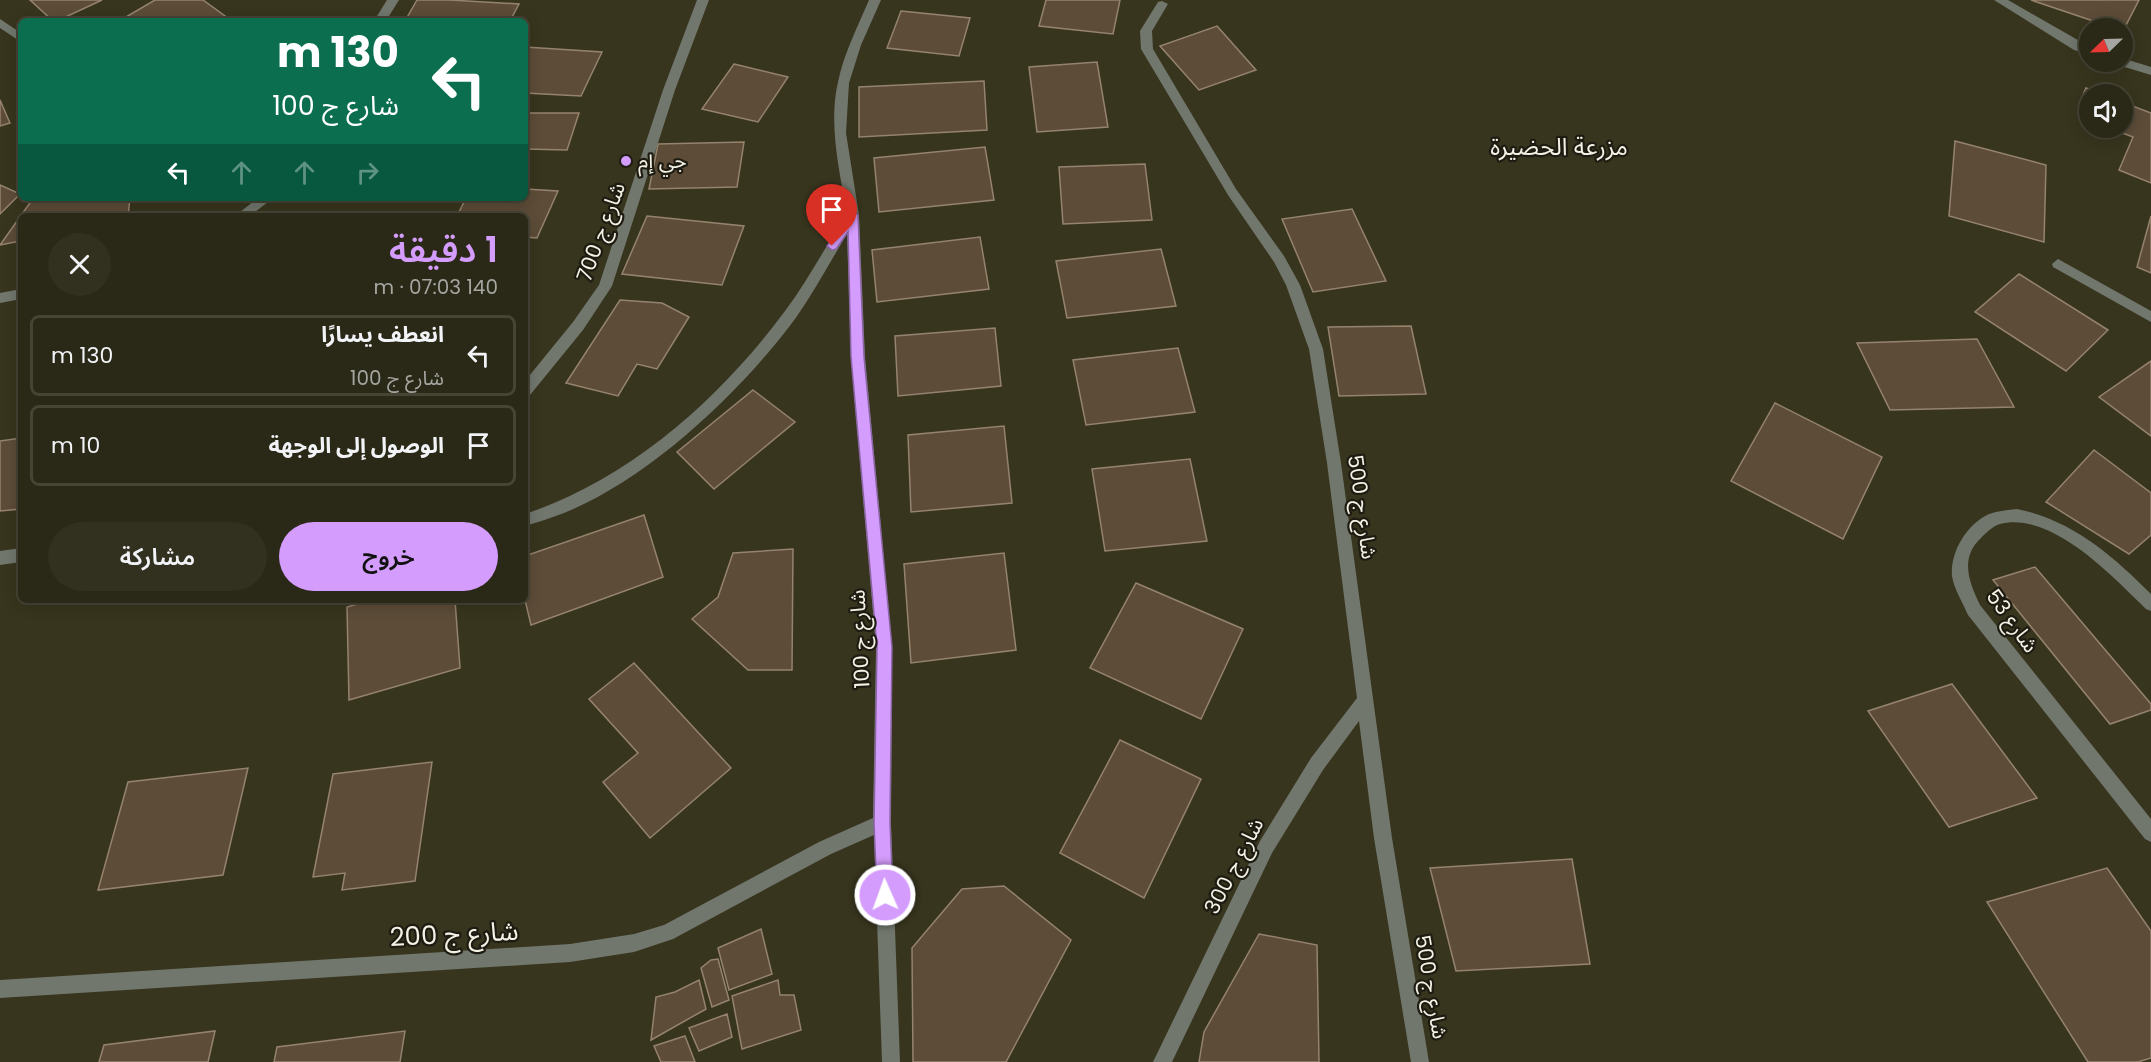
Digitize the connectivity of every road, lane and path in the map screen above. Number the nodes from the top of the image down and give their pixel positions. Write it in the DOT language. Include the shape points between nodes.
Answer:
graph roads {
  1 [pos="393,0"];
  2 [pos="703,0"];
  3 [pos="875,0"];
  4 [pos="2000,0"];
  5 [pos="1162,4"];
  6 [pos="382,18"];
  7 [pos="0,23"];
  8 [pos="18,36"];
  9 [pos="2079,47"];
  10 [pos="2133,65"];
  11 [pos="2151,71"];
  12 [pos="263,201"];
  13 [pos="245,213"];
  14 [pos="853,215"];
  15 [pos="2058,264"];
  16 [pos="18,295"];
  17 [pos="0,298"];
  18 [pos="2151,317"];
  19 [pos="528,387"];
  20 [pos="528,519"];
  21 [pos="18,555"];
  22 [pos="0,558"];
  23 [pos="2151,604"];
  24 [pos="1365,700"];
  25 [pos="882,823"];
  26 [pos="2151,833"];
  27 [pos="0,989"];
  28 [pos="891,1062"];
  29 [pos="1162,1062"];
  30 [pos="1420,1062"];
  1 -- 6 [label="street"];
  2 -- 19 [label="street, شارع ج 700" via="605,286 584,319"];
  3 -- 14 [label="street, شارع ج 100" via="843,83 840,133"];
  4 -- 9 [label="street"];
  5 -- 24 [label="street, شارع ج 500" via="1146,31 1147,49 1232,192 1279,259 1293,285 1316,349"];
  7 -- 8 [label="street"];
  10 -- 11 [label="street"];
  12 -- 13 [label="street"];
  14 -- 20 [label="street" via="791,315 751,363 705,408 668,440 584,498"];
  14 -- 25 [label="street, شارع ج 100" via="858,357 884,647"];
  15 -- 18 [label="street"];
  16 -- 17 [label="street"];
  21 -- 22 [label="street"];
  23 -- 26 [label="street, شارع 53" via="2076,537 2040,520 1996,518 1969,539 1963,555 1960,578 1974,610"];
  24 -- 29 [label="street, شارع ج 300" via="1317,764 1266,847"];
  24 -- 30 [label="street, شارع ج 500"];
  25 -- 27 [label="street, شارع ج 200" via="825,848 667,933 634,943 570,953"];
  25 -- 28 [label="street, شارع ج 100"];
}
